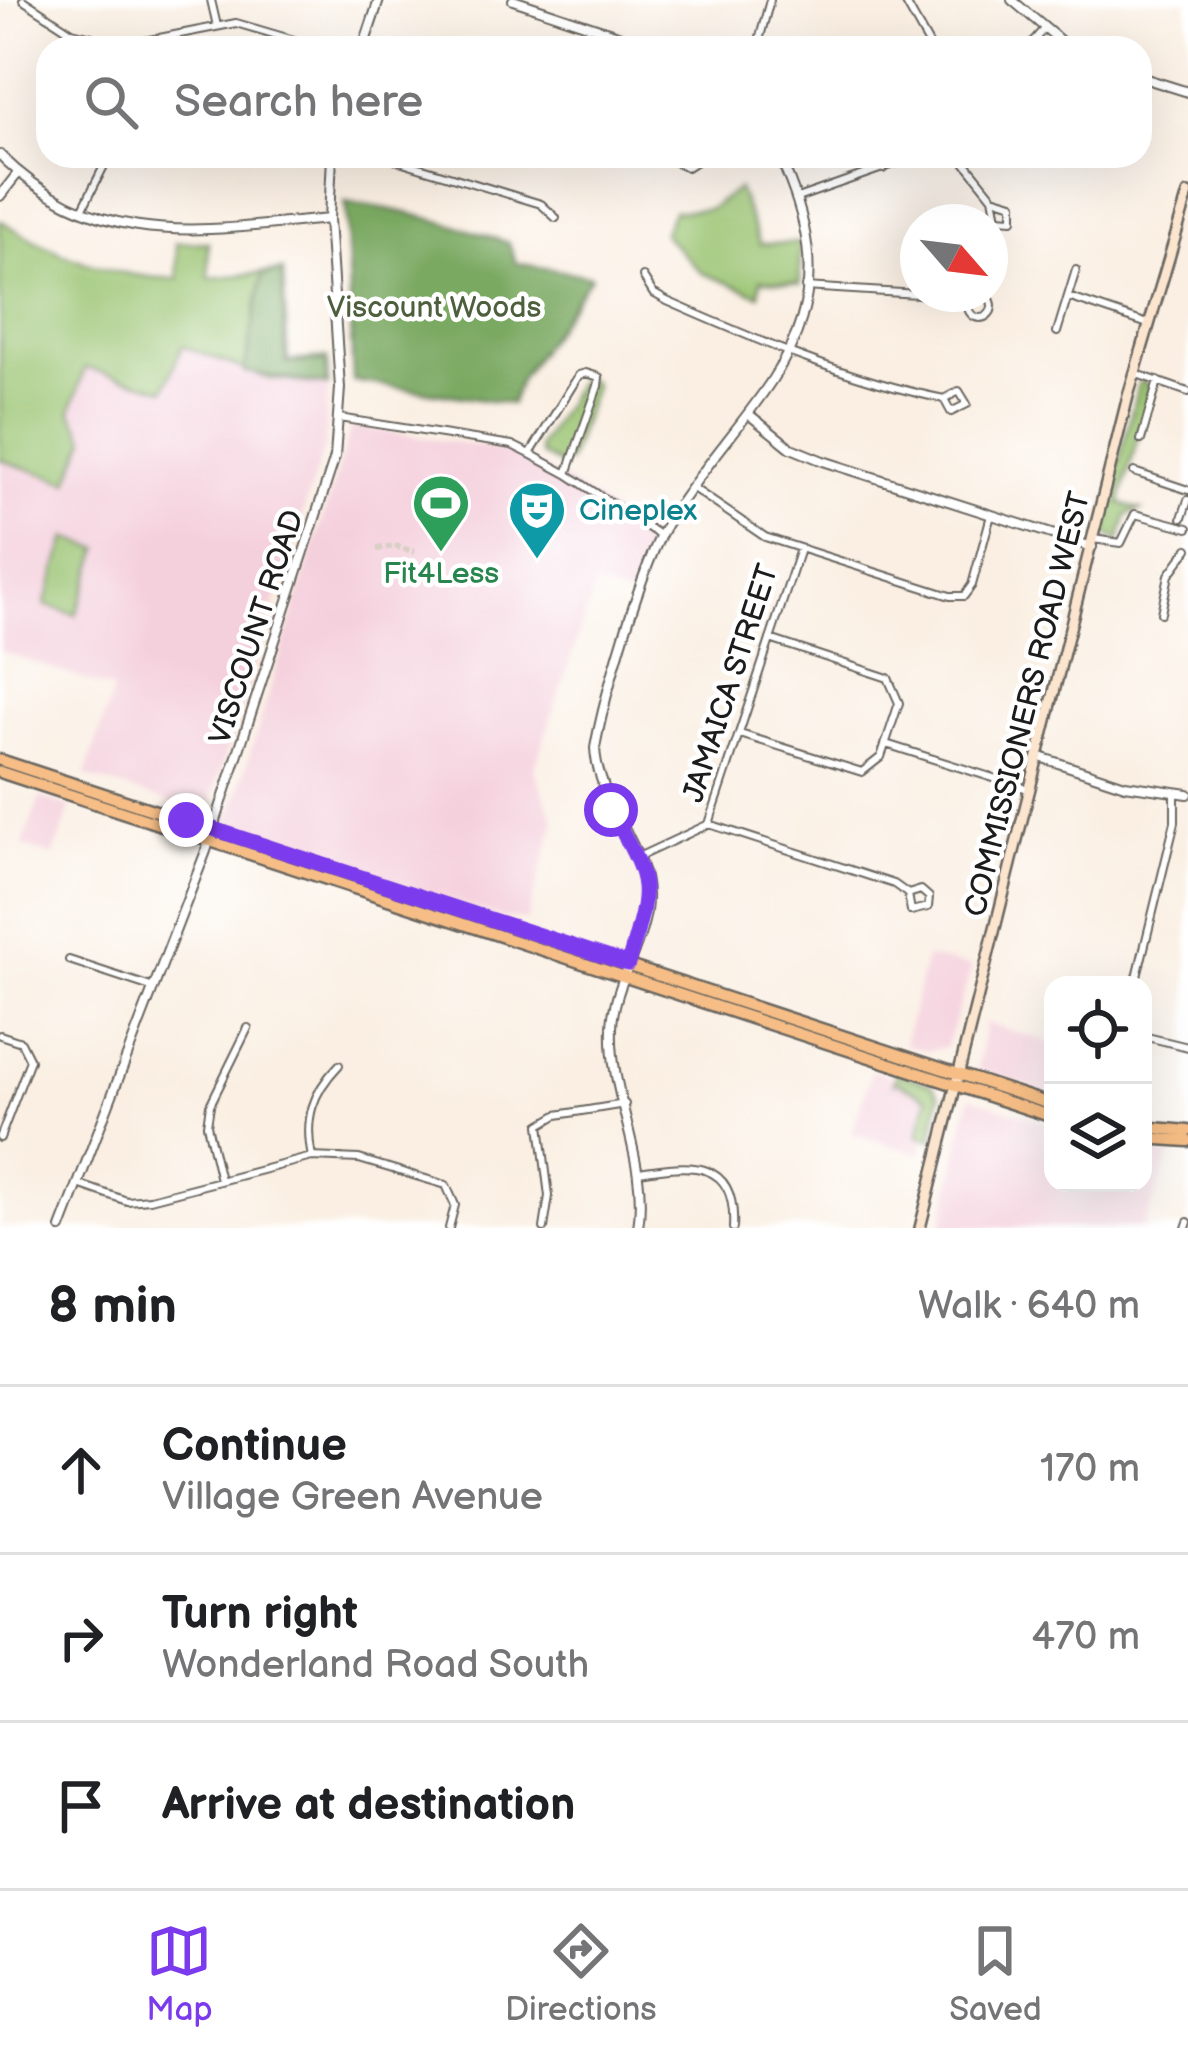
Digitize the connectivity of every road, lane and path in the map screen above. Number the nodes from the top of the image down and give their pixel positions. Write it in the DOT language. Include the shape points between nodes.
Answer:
graph roads {
  1 [pos="23,0"];
  2 [pos="211,0"];
  3 [pos="379,0"];
  4 [pos="513,0"];
  5 [pos="770,0"];
  6 [pos="904,0"];
  7 [pos="1012,0"];
  8 [pos="218,26"];
  9 [pos="1043,30"];
  10 [pos="88,36"];
  11 [pos="169,36"];
  12 [pos="280,36"];
  13 [pos="367,36"];
  14 [pos="620,36"];
  15 [pos="760,36"];
  16 [pos="924,36"];
  17 [pos="1038,36"];
  18 [pos="1052,36"];
  19 [pos="1152,80"];
  20 [pos="1188,92"];
  21 [pos="0,155"];
  22 [pos="103,168"];
  23 [pos="331,168"];
  24 [pos="446,168"];
  25 [pos="784,168"];
  26 [pos="970,168"];
  27 [pos="884,169"];
  28 [pos="18,173"];
  29 [pos="1188,194"];
  30 [pos="0,196"];
  31 [pos="993,197"];
  32 [pos="796,198"];
  33 [pos="80,213"];
  34 [pos="556,218"];
  35 [pos="329,219"];
  36 [pos="1076,270"];
  37 [pos="643,278"];
  38 [pos="805,287"];
  39 [pos="900,293"];
  40 [pos="1067,297"];
  41 [pos="1148,324"];
  42 [pos="1058,332"];
  43 [pos="789,355"];
  44 [pos="1134,373"];
  45 [pos="1158,381"];
  46 [pos="1188,392"];
  47 [pos="944,399"];
  48 [pos="751,416"];
  49 [pos="339,418"];
  50 [pos="1141,440"];
  51 [pos="530,454"];
  52 [pos="1134,472"];
  53 [pos="567,474"];
  54 [pos="693,488"];
  55 [pos="1188,490"];
  56 [pos="1188,500"];
  57 [pos="991,515"];
  58 [pos="1182,518"];
  59 [pos="1188,528"];
  60 [pos="662,536"];
  61 [pos="1093,543"];
  62 [pos="800,548"];
  63 [pos="1188,550"];
  64 [pos="1161,614"];
  65 [pos="770,639"];
  66 [pos="739,733"];
  67 [pos="886,744"];
  68 [pos="1040,757"];
  69 [pos="0,760"];
  70 [pos="0,772"];
  71 [pos="1031,790"];
  72 [pos="1175,793"];
  73 [pos="1188,794"];
  74 [pos="709,824"];
  75 [pos="212,833"];
  76 [pos="636,858"];
  77 [pos="908,894"];
  78 [pos="69,960"];
  79 [pos="626,969"];
  80 [pos="1137,976"];
  81 [pos="154,988"];
  82 [pos="248,1028"];
  83 [pos="0,1035"];
  84 [pos="1152,1038"];
  85 [pos="1188,1047"];
  86 [pos="339,1065"];
  87 [pos="957,1078"];
  88 [pos="1044,1102"];
  89 [pos="625,1104"];
  90 [pos="1044,1113"];
  91 [pos="1152,1128"];
  92 [pos="1188,1131"];
  93 [pos="0,1138"];
  94 [pos="1152,1139"];
  95 [pos="1188,1141"];
  96 [pos="312,1157"];
  97 [pos="639,1172"];
  98 [pos="220,1180"];
  99 [pos="78,1184"];
  100 [pos="61,1228"];
  101 [pos="448,1228"];
  102 [pos="544,1228"];
  103 [pos="638,1228"];
  104 [pos="733,1228"];
  105 [pos="920,1228"];
  1 -- 10 [label="street"];
  2 -- 8 [label="street"];
  3 -- 13 [label="street"];
  4 -- 14 [label="street"];
  5 -- 15 [label="street"];
  6 -- 16 [label="street"];
  7 -- 9 [label="street"];
  8 -- 11 [label="street"];
  8 -- 12 [label="street"];
  9 -- 17 [label="street"];
  9 -- 18 [label="street"];
  19 -- 20 [label="street"];
  21 -- 28 [label="street"];
  22 -- 33 [label="street"];
  23 -- 35 [label="street, VISCOUNT ROAD"];
  24 -- 34 [label="street" via="541,204"];
  25 -- 32 [label="street"];
  26 -- 31 [label="street"];
  27 -- 32 [label="street"];
  28 -- 30 [label="street"];
  28 -- 33 [label="street"];
  29 -- 41 [label="main road, COMMISSIONERS ROAD WEST"];
  31 -- 31 [label="street" via="1013,203 1012,219 997,218"];
  32 -- 38 [label="street"];
  33 -- 35 [label="street" via="173,231"];
  35 -- 49 [label="street, VISCOUNT ROAD"];
  36 -- 40 [label="street"];
  37 -- 43 [label="street" via="667,301"];
  38 -- 39 [label="street"];
  38 -- 43 [label="street"];
  40 -- 41 [label="street"];
  40 -- 42 [label="street"];
  41 -- 44 [label="main road, COMMISSIONERS ROAD WEST"];
  43 -- 47 [label="street" via="869,384"];
  43 -- 48 [label="street"];
  44 -- 45 [label="street"];
  44 -- 61 [label="main road, COMMISSIONERS ROAD WEST"];
  45 -- 46 [label="street"];
  45 -- 50 [label="street"];
  48 -- 54 [label="street"];
  48 -- 57 [label="street" via="791,448"];
  49 -- 51 [label="street"];
  49 -- 75 [label="street, VISCOUNT ROAD" via="303,566"];
  51 -- 53 [label="street"];
  51 -- 53 [label="street" via="579,375 599,377"];
  52 -- 55 [label="street"];
  53 -- 60 [label="street"];
  54 -- 60 [label="street"];
  54 -- 62 [label="street" via="737,522"];
  56 -- 58 [label="street"];
  57 -- 61 [label="street"];
  57 -- 62 [label="street" via="964,596"];
  59 -- 61 [label="street" via="1135,514 1121,543"];
  60 -- 76 [label="street" via="595,748 601,786"];
  61 -- 68 [label="main road, COMMISSIONERS ROAD WEST"];
  62 -- 65 [label="street, JAMAICA STREET"];
  63 -- 64 [label="street" via="1169,575"];
  65 -- 66 [label="street, JAMAICA STREET"];
  65 -- 67 [label="street" via="888,678 898,703"];
  66 -- 67 [label="street" via="862,772"];
  66 -- 74 [label="street, JAMAICA STREET"];
  67 -- 71 [label="street"];
  68 -- 71 [label="main road, COMMISSIONERS ROAD WEST"];
  68 -- 72 [label="street"];
  69 -- 75 [label="main road"];
  70 -- 75 [label="main road"];
  71 -- 87 [label="main road, COMMISSIONERS ROAD WEST"];
  72 -- 73 [label="street"];
  72 -- 80 [label="street"];
  74 -- 76 [label="street, JAMAICA STREET"];
  74 -- 77 [label="street"];
  75 -- 79 [label="main road"];
  75 -- 81 [label="street, VISCOUNT ROAD"];
  76 -- 79 [label="street" via="648,897"];
  78 -- 81 [label="street"];
  79 -- 87 [label="main road"];
  79 -- 89 [label="street" via="611,1033"];
  81 -- 99 [label="street, VISCOUNT ROAD"];
  82 -- 98 [label="street" via="210,1105"];
  83 -- 93 [label="street" via="21,1042 30,1060"];
  84 -- 85 [label="street"];
  86 -- 96 [label="street" via="308,1114"];
  87 -- 88 [label="main road"];
  87 -- 90 [label="main road"];
  87 -- 105 [label="main road, COMMISSIONERS ROAD WEST"];
  89 -- 97 [label="street"];
  89 -- 102 [label="street" via="541,1125"];
  91 -- 92 [label="main road"];
  94 -- 95 [label="main road"];
  96 -- 98 [label="street"];
  96 -- 101 [label="street" via="359,1159 446,1185 455,1205"];
  97 -- 103 [label="street"];
  97 -- 104 [label="street" via="689,1164 709,1170 733,1200"];
  98 -- 99 [label="street" via="128,1201"];
  99 -- 100 [label="street, VISCOUNT ROAD"];
}
